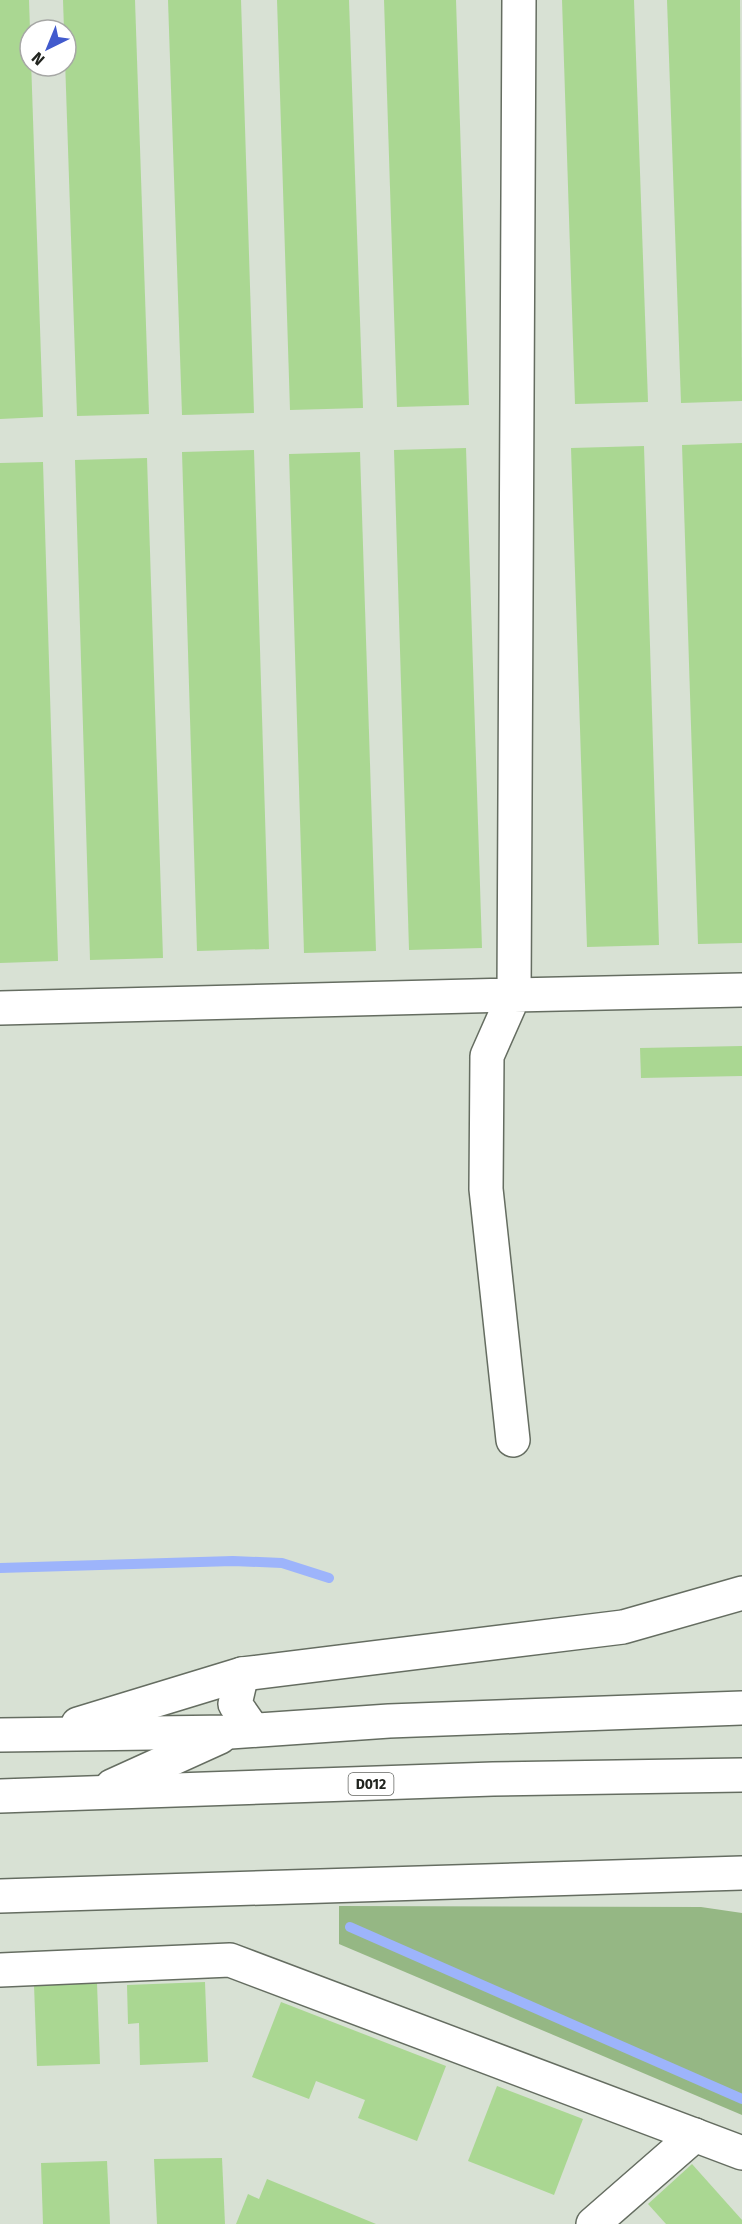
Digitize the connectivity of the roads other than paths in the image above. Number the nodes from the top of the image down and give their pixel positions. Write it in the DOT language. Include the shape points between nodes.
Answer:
graph roads {
  1 [pos="519,0"];
  2 [pos="742,990"];
  3 [pos="514,995"];
  4 [pos="0,1008"];
  5 [pos="513,1440"];
  6 [pos="742,1593"];
  7 [pos="242,1674"];
  8 [pos="742,1708"];
  9 [pos="242,1731"];
  10 [pos="52,1734"];
  11 [pos="0,1735"];
  12 [pos="742,1775"];
  13 [pos="102,1791"];
  14 [pos="0,1796"];
  15 [pos="742,1873"];
  16 [pos="0,1896"];
  17 [pos="0,1970"];
  18 [pos="695,2135"];
  19 [pos="742,2153"];
  20 [pos="593,2224"];
  1 -- 3 [label="main road"];
  2 -- 3 [label="main road"];
  3 -- 4 [label="main road"];
  3 -- 5 [label="main road" via="486,1056 486,1189"];
  6 -- 7 [label="main road" via="623,1627"];
  7 -- 9 [label="main road" via="235,1704"];
  7 -- 10 [label="main road"];
  8 -- 9 [label="main road" via="389,1720"];
  9 -- 10 [label="main road"];
  9 -- 13 [label="main road"];
  10 -- 11 [label="main road"];
  12 -- 13 [label="main road, D012"];
  13 -- 14 [label="main road, D012"];
  15 -- 16 [label="main road"];
  17 -- 18 [label="main road" via="230,1959"];
  18 -- 19 [label="main road"];
  18 -- 20 [label="main road"];
}
